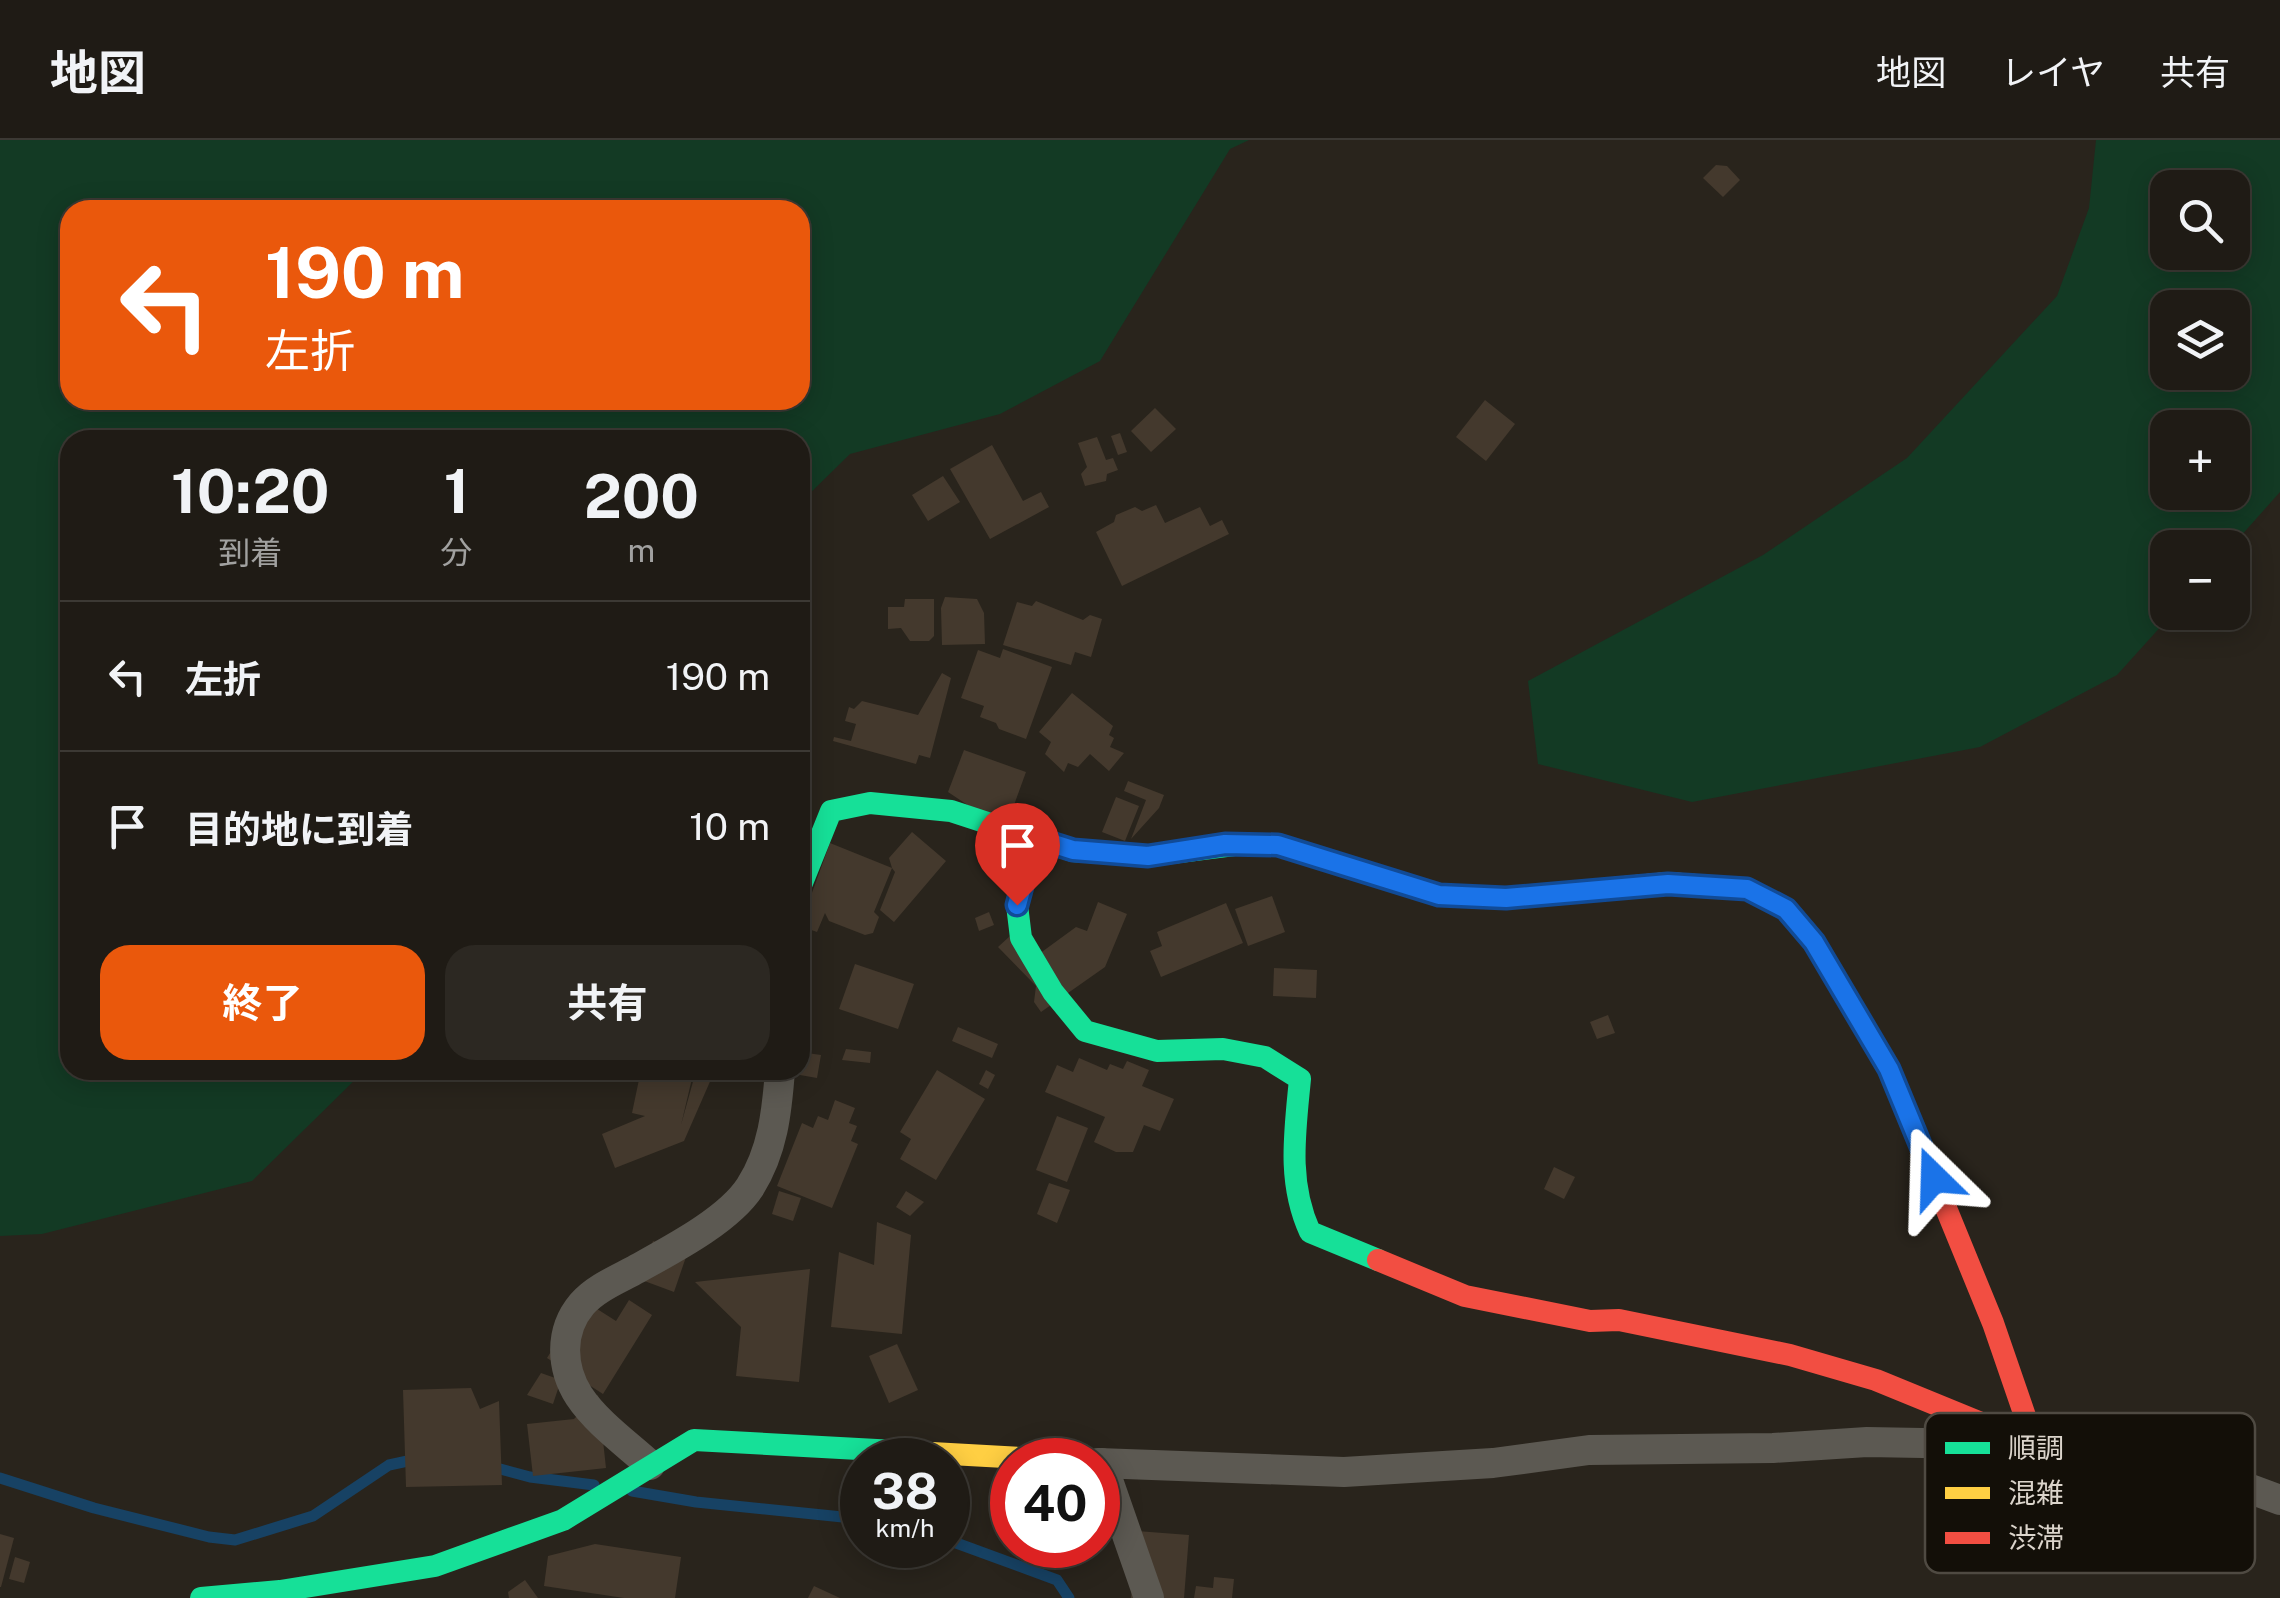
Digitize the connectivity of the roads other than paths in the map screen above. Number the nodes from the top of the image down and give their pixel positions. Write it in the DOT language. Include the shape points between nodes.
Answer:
graph roads {
  1 [pos="1035,838"];
  2 [pos="810,863"];
  3 [pos="779,1080"];
  4 [pos="1956,1413"];
  5 [pos="2023,1413"];
  6 [pos="1925,1443"];
  7 [pos="990,1456"];
  8 [pos="1120,1464"];
  9 [pos="650,1465"];
  10 [pos="2255,1491"];
  11 [pos="2280,1500"];
  12 [pos="1120,1518"];
  13 [pos="201,1598"];
  14 [pos="1149,1598"];
  1 -- 2 [label="street" via="951,811 870,803 831,812"];
  1 -- 4 [label="street" via="1017,905 1021,938 1085,1031 1157,1051 1265,1057 1300,1079 1292,1178 1297,1210 1310,1232 1465,1296 1790,1355"];
  1 -- 5 [label="street" via="1073,850 1148,856 1225,844 1278,845 1439,895 1506,898 1710,884 1747,889 1786,909 1814,942 1889,1069"];
  3 -- 9 [label="street" via="764,1162 748,1189 728,1211 581,1305 566,1338 565,1368 580,1396"];
  6 -- 8 [label="street" via="1589,1450 1492,1464 1344,1472"];
  7 -- 9 [label="street" via="694,1440"];
  9 -- 13 [label="street" via="564,1520 436,1566"];
  10 -- 11 [label="street"];
  12 -- 14 [label="street"];
}
